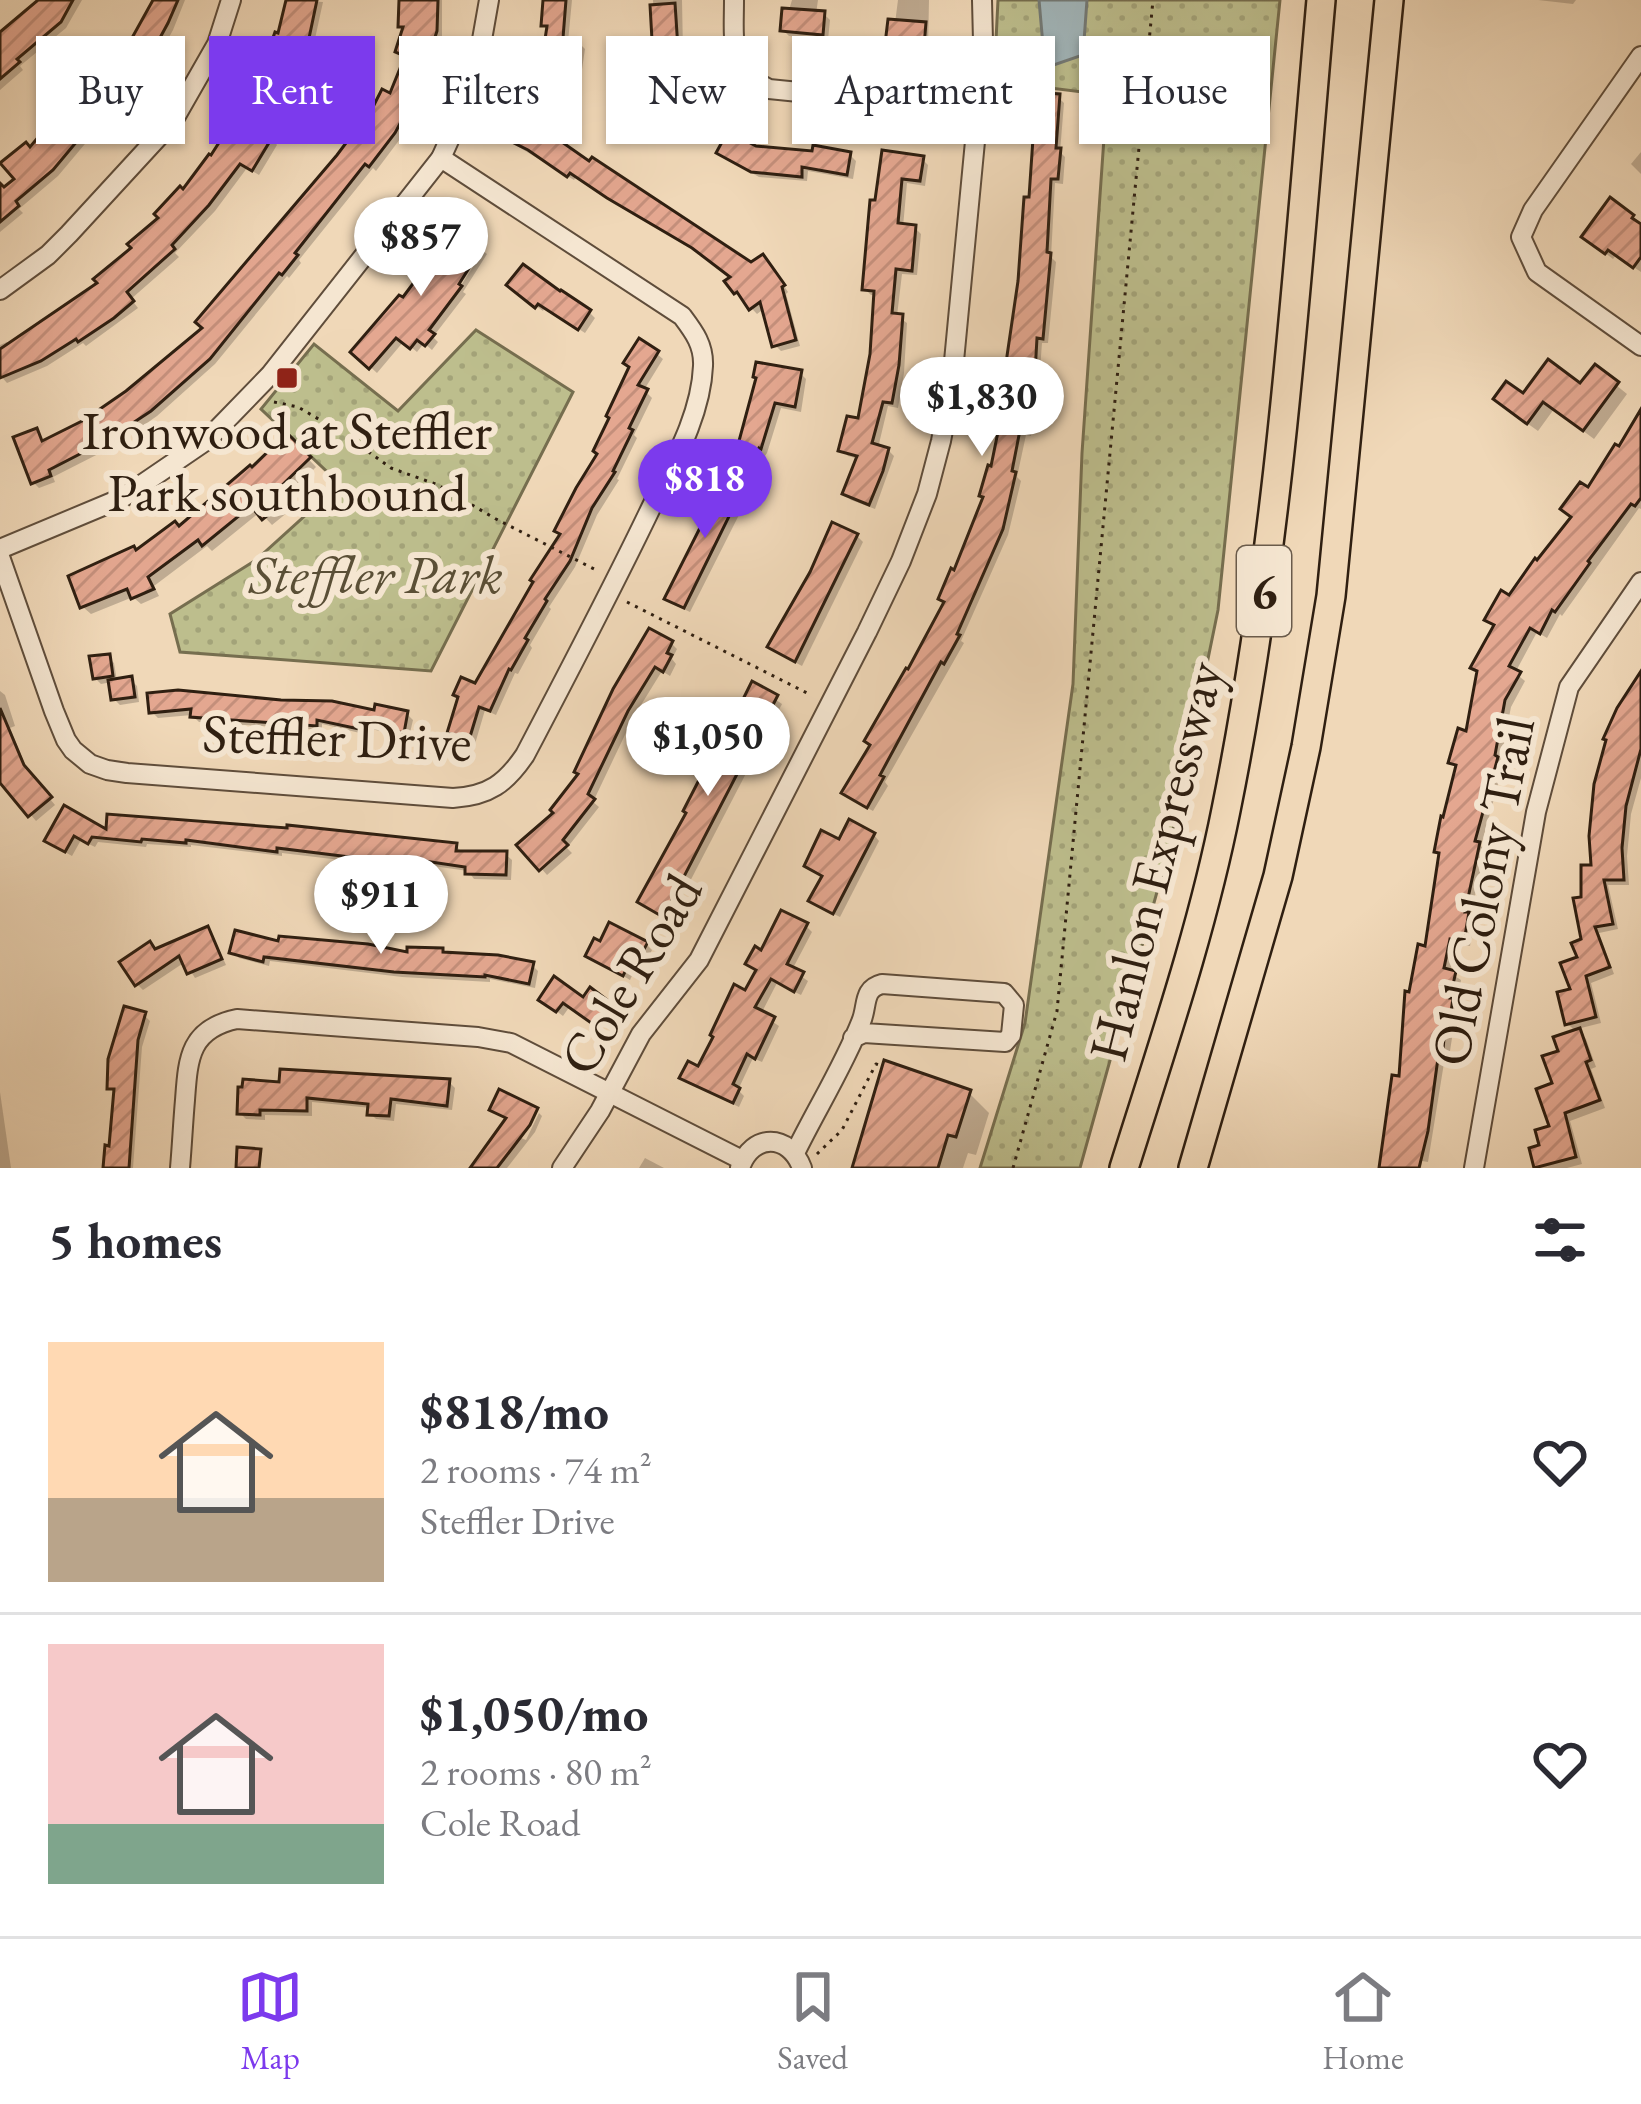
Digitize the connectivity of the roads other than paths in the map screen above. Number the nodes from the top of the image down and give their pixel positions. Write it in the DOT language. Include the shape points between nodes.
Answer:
graph roads {
  1 [pos="231,0"];
  2 [pos="489,0"];
  3 [pos="734,0"];
  4 [pos="982,0"];
  5 [pos="1321,0"];
  6 [pos="1389,0"];
  7 [pos="981,36"];
  8 [pos="1641,56"];
  9 [pos="792,91"];
  10 [pos="975,144"];
  11 [pos="441,158"];
  12 [pos="0,290"];
  13 [pos="1641,346"];
  14 [pos="0,553"];
  15 [pos="1641,582"];
  16 [pos="853,1038"];
  17 [pos="610,1092"];
  18 [pos="804,1159"];
  19 [pos="741,1164"];
  20 [pos="180,1168"];
  21 [pos="562,1168"];
  22 [pos="1124,1168"];
  23 [pos="1193,1168"];
  24 [pos="1474,1168"];
  1 -- 12 [label="street" via="217,44 173,122 48,255"];
  2 -- 11 [label="street" via="474,85"];
  3 -- 9 [label="street" via="736,56 753,82"];
  4 -- 7 [label="street, Cole Road"];
  5 -- 22 [label="highway, Hanlon Expressway / 6" via="1259,630 1225,818"];
  6 -- 23 [label="highway, 6" via="1330,596 1306,747 1278,876"];
  8 -- 13 [label="street" via="1522,237 1537,272"];
  10 -- 17 [label="street, Cole Road" via="952,382 927,494 902,561 699,960 640,1034"];
  11 -- 14 [label="street" via="270,374 206,440 122,498"];
  11 -- 14 [label="street, Steffler Drive" via="682,316 700,343 704,369 681,446 510,777 488,792 453,798 90,764 54,711"];
  15 -- 24 [label="street, Old Colony Trail" via="1569,686 1536,812"];
  16 -- 16 [label="street" via="1005,1042 1014,1005 1004,993 876,985"];
  16 -- 18 [label="street"];
  17 -- 19 [label="street"];
  17 -- 20 [label="street" via="495,1039 237,1019 201,1036 188,1057"];
  17 -- 21 [label="street, Cole Road"];
  18 -- 19 [label="street" via="766,1142"];
}
